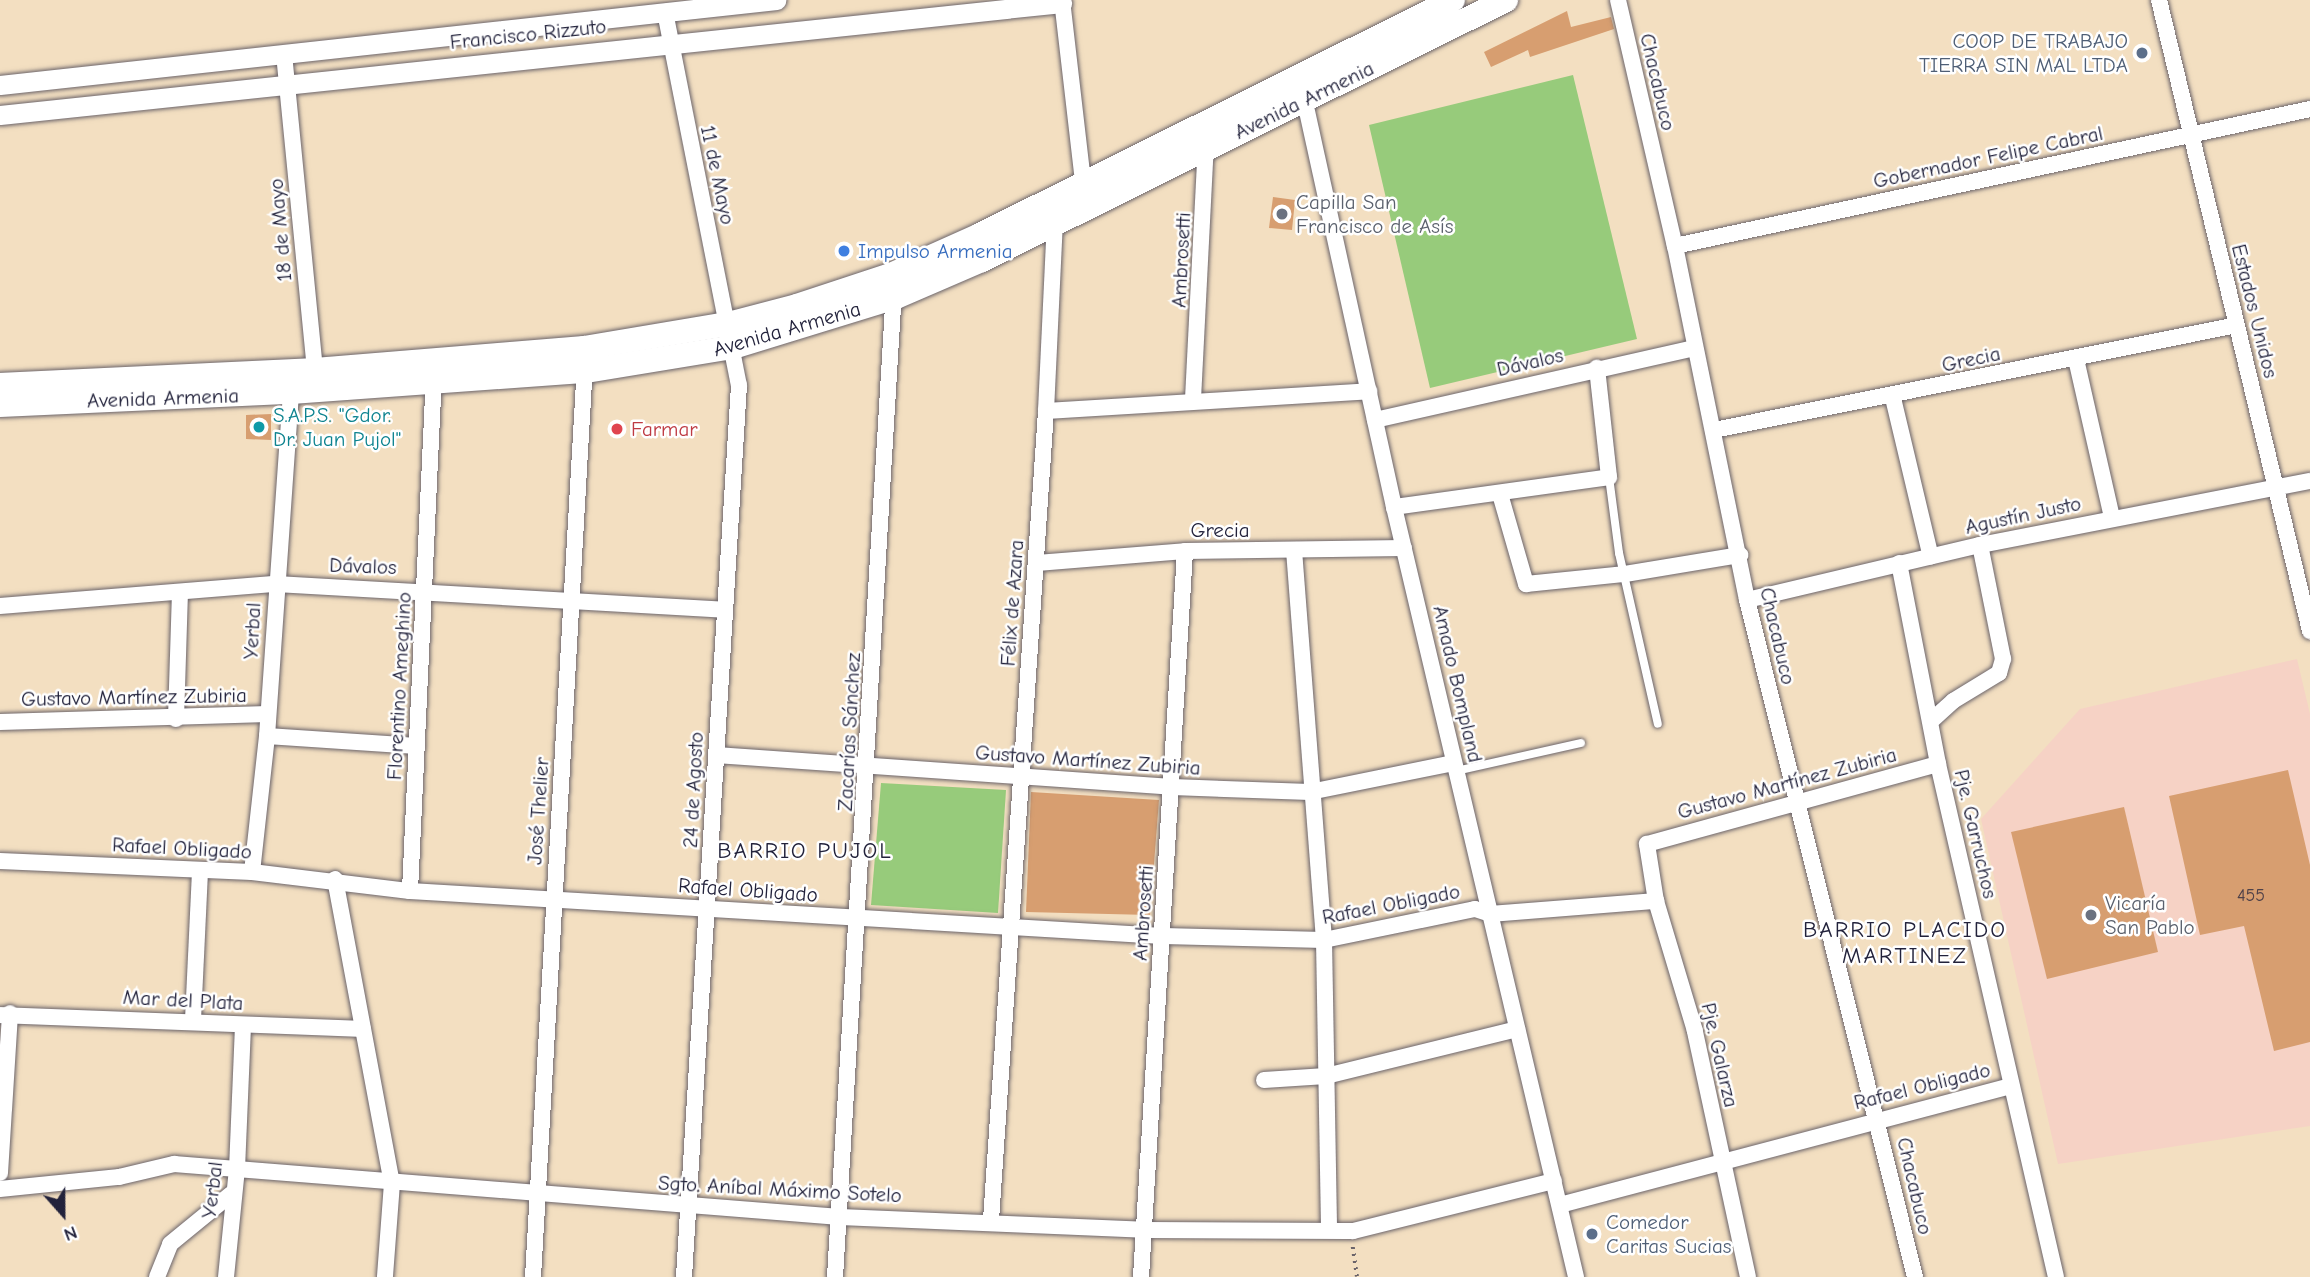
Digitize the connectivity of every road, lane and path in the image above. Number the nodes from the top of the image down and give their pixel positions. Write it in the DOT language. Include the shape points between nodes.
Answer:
graph roads {
  1 [pos="776,0"];
  2 [pos="1453,0"];
  3 [pos="1506,0"];
  4 [pos="1618,0"];
  5 [pos="2159,0"];
  6 [pos="1062,1"];
  7 [pos="664,6"];
  8 [pos="668,42"];
  9 [pos="284,54"];
  10 [pos="1295,78"];
  11 [pos="287,83"];
  12 [pos="0,85"];
  13 [pos="1306,100"];
  14 [pos="2310,109"];
  15 [pos="0,115"];
  16 [pos="2191,135"];
  17 [pos="1202,137"];
  18 [pos="1083,183"];
  19 [pos="1052,224"];
  20 [pos="1675,246"];
  21 [pos="893,286"];
  22 [pos="2236,326"];
  23 [pos="730,336"];
  24 [pos="1695,348"];
  25 [pos="585,359"];
  26 [pos="2076,359"];
  27 [pos="1597,368"];
  28 [pos="315,370"];
  29 [pos="434,370"];
  30 [pos="0,385"];
  31 [pos="1369,391"];
  32 [pos="291,392"];
  33 [pos="1893,398"];
  34 [pos="1194,399"];
  35 [pos="0,405"];
  36 [pos="1046,411"];
  37 [pos="1375,420"];
  38 [pos="1714,430"];
  39 [pos="1609,477"];
  40 [pos="2310,481"];
  41 [pos="2277,487"];
  42 [pos="1500,494"];
  43 [pos="1394,507"];
  44 [pos="2112,518"];
  45 [pos="1980,545"];
  46 [pos="1404,548"];
  47 [pos="1185,551"];
  48 [pos="1294,551"];
  49 [pos="1740,555"];
  50 [pos="1931,557"];
  51 [pos="1037,563"];
  52 [pos="1899,563"];
  53 [pos="1625,574"];
  54 [pos="276,584"];
  55 [pos="425,590"];
  56 [pos="180,593"];
  57 [pos="1747,600"];
  58 [pos="573,601"];
  59 [pos="0,606"];
  60 [pos="724,610"];
  61 [pos="2310,631"];
  62 [pos="268,715"];
  63 [pos="176,719"];
  64 [pos="1931,721"];
  65 [pos="0,722"];
  66 [pos="1658,724"];
  67 [pos="267,736"];
  68 [pos="1581,743"];
  69 [pos="417,746"];
  70 [pos="716,755"];
  71 [pos="1938,764"];
  72 [pos="1455,767"];
  73 [pos="867,768"];
  74 [pos="1020,776"];
  75 [pos="1172,787"];
  76 [pos="1310,792"];
  77 [pos="1795,802"];
  78 [pos="1647,844"];
  79 [pos="0,861"];
  80 [pos="200,870"];
  81 [pos="252,872"];
  82 [pos="335,879"];
  83 [pos="410,891"];
  84 [pos="553,900"];
  85 [pos="1656,901"];
  86 [pos="707,908"];
  87 [pos="1490,914"];
  88 [pos="858,919"];
  89 [pos="1012,925"];
  90 [pos="1163,936"];
  91 [pos="1324,940"];
  92 [pos="5,1014"];
  93 [pos="193,1020"];
  94 [pos="243,1025"];
  95 [pos="1517,1028"];
  96 [pos="363,1029"];
  97 [pos="1326,1076"];
  98 [pos="1264,1080"];
  99 [pos="2011,1086"];
  100 [pos="1877,1118"];
  101 [pos="1722,1160"];
  102 [pos="237,1169"];
  103 [pos="0,1173"];
  104 [pos="1553,1181"];
  105 [pos="392,1183"];
  106 [pos="0,1189"];
  107 [pos="537,1194"];
  108 [pos="231,1195"];
  109 [pos="1560,1205"];
  110 [pos="689,1206"];
  111 [pos="839,1217"];
  112 [pos="991,1220"];
  113 [pos="1144,1230"];
  114 [pos="1329,1230"];
  115 [pos="1353,1231"];
  116 [pos="157,1277"];
  117 [pos="226,1277"];
  118 [pos="385,1277"];
  119 [pos="533,1277"];
  120 [pos="684,1277"];
  121 [pos="835,1277"];
  122 [pos="1142,1277"];
  123 [pos="1357,1277"];
  124 [pos="1576,1277"];
  125 [pos="1748,1277"];
  126 [pos="1915,1277"];
  127 [pos="2056,1277"];
  1 -- 7 [label="street, Francisco Rizzuto"];
  2 -- 10 [label="main road, Avenida Armenia"];
  3 -- 13 [label="main road, Avenida Armenia"];
  4 -- 20 [label="street, Chacabuco"];
  5 -- 16 [label="street, Estados Unidos"];
  6 -- 8 [label="street, Francisco Rizzuto"];
  6 -- 18 [label="street"];
  7 -- 8 [label="street, 11 de Mayo"];
  7 -- 9 [label="street, Francisco Rizzuto"];
  8 -- 11 [label="street, Francisco Rizzuto"];
  8 -- 23 [label="street, 11 de Mayo"];
  9 -- 11 [label="street, 18 de Mayo"];
  9 -- 12 [label="street, Francisco Rizzuto"];
  10 -- 13 [label="street, Amado Bompland"];
  10 -- 17 [label="main road, Avenida Armenia"];
  11 -- 15 [label="street, Francisco Rizzuto"];
  11 -- 28 [label="street, 18 de Mayo"];
  13 -- 17 [label="main road, Avenida Armenia"];
  13 -- 31 [label="street, Amado Bompland"];
  14 -- 16 [label="street, Gobernador Felipe Cabral"];
  16 -- 20 [label="street, Gobernador Felipe Cabral"];
  16 -- 22 [label="street, Estados Unidos"];
  17 -- 18 [label="main road, Avenida Armenia"];
  17 -- 19 [label="main road, Avenida Armenia"];
  17 -- 34 [label="street, Ambrosetti"];
  18 -- 19 [label="street"];
  18 -- 21 [label="main road, Avenida Armenia"];
  19 -- 21 [label="main road, Avenida Armenia"];
  19 -- 36 [label="street, Félix de Azara"];
  20 -- 24 [label="street, Chacabuco"];
  21 -- 23 [label="main road, Avenida Armenia"];
  21 -- 73 [label="street, Zacarías Sánchez"];
  22 -- 26 [label="street, Grecia"];
  22 -- 41 [label="street, Estados Unidos"];
  23 -- 25 [label="main road, Avenida Armenia"];
  23 -- 60 [label="street, 24 de Agosto" via="739,385"];
  24 -- 27 [label="street, Dávalos"];
  24 -- 38 [label="street, Chacabuco"];
  25 -- 29 [label="main road, Avenida Armenia"];
  25 -- 58 [label="street, José Thelier"];
  26 -- 33 [label="street, Grecia"];
  26 -- 44 [label="street"];
  27 -- 37 [label="street, Dávalos"];
  27 -- 39 [label="street"];
  28 -- 29 [label="main road, Avenida Armenia"];
  28 -- 30 [label="main road, Avenida Armenia"];
  28 -- 32 [label="street"];
  29 -- 32 [label="main road, Avenida Armenia"];
  29 -- 55 [label="street, Florentino Ameghino"];
  31 -- 34 [label="street"];
  31 -- 37 [label="street, Amado Bompland"];
  32 -- 35 [label="main road, Avenida Armenia"];
  32 -- 54 [label="street, Yerbal"];
  33 -- 38 [label="street, Grecia"];
  33 -- 50 [label="street"];
  34 -- 36 [label="street"];
  36 -- 51 [label="street, Félix de Azara"];
  37 -- 43 [label="street, Amado Bompland"];
  38 -- 49 [label="street, Chacabuco"];
  39 -- 42 [label="street"];
  39 -- 53 [label="lane"];
  40 -- 41 [label="street, Agustín Justo"];
  41 -- 44 [label="street, Agustín Justo"];
  41 -- 61 [label="street, Estados Unidos"];
  42 -- 43 [label="street"];
  42 -- 53 [label="street" via="1526,584"];
  43 -- 46 [label="street, Amado Bompland"];
  44 -- 45 [label="street, Agustín Justo"];
  45 -- 50 [label="street, Agustín Justo"];
  45 -- 64 [label="street" via="2003,659 1999,673 1953,701"];
  46 -- 48 [label="street, Grecia"];
  46 -- 72 [label="street, Amado Bompland"];
  47 -- 48 [label="street, Grecia"];
  47 -- 51 [label="street, Grecia"];
  47 -- 75 [label="street, Ambrosetti"];
  48 -- 76 [label="street"];
  49 -- 53 [label="street"];
  49 -- 57 [label="street, Chacabuco"];
  50 -- 52 [label="street, Agustín Justo"];
  51 -- 74 [label="street, Félix de Azara"];
  52 -- 57 [label="street, Agustín Justo"];
  52 -- 64 [label="street, Pje. Garruchos"];
  53 -- 66 [label="lane"];
  54 -- 55 [label="street, Dávalos"];
  54 -- 56 [label="street, Dávalos"];
  54 -- 62 [label="street, Yerbal"];
  55 -- 58 [label="street, Dávalos"];
  55 -- 69 [label="street, Florentino Ameghino"];
  56 -- 59 [label="street, Dávalos"];
  56 -- 63 [label="street"];
  57 -- 77 [label="street, Chacabuco"];
  58 -- 60 [label="street, Dávalos"];
  58 -- 84 [label="street, José Thelier"];
  60 -- 70 [label="street, 24 de Agosto"];
  62 -- 63 [label="street, Gustavo Martínez Zubiria"];
  62 -- 67 [label="street, Yerbal"];
  63 -- 65 [label="street, Gustavo Martínez Zubiria"];
  64 -- 71 [label="street, Pje. Garruchos"];
  67 -- 69 [label="street"];
  67 -- 81 [label="street, Yerbal"];
  68 -- 72 [label="lane"];
  69 -- 83 [label="street, Florentino Ameghino"];
  70 -- 73 [label="street, Gustavo Martínez Zubiria"];
  70 -- 86 [label="street, 24 de Agosto"];
  71 -- 77 [label="street, Gustavo Martínez Zubiria"];
  71 -- 99 [label="street, Pje. Garruchos"];
  72 -- 76 [label="street, Gustavo Martínez Zubiria"];
  72 -- 87 [label="street, Amado Bompland"];
  73 -- 74 [label="street, Gustavo Martínez Zubiria"];
  73 -- 88 [label="street, Zacarías Sánchez"];
  74 -- 75 [label="street, Gustavo Martínez Zubiria"];
  74 -- 89 [label="street, Félix de Azara"];
  75 -- 76 [label="street, Gustavo Martínez Zubiria"];
  75 -- 90 [label="street, Ambrosetti"];
  76 -- 91 [label="street"];
  77 -- 78 [label="street, Gustavo Martínez Zubiria"];
  77 -- 100 [label="street, Chacabuco"];
  78 -- 85 [label="street, Pje. Galarza"];
  79 -- 80 [label="street, Rafael Obligado"];
  80 -- 81 [label="street, Rafael Obligado"];
  80 -- 93 [label="street"];
  81 -- 82 [label="street, Rafael Obligado"];
  82 -- 83 [label="street, Rafael Obligado"];
  82 -- 96 [label="street"];
  83 -- 84 [label="street, Rafael Obligado"];
  84 -- 86 [label="street, Rafael Obligado"];
  84 -- 107 [label="street, José Thelier"];
  85 -- 87 [label="street"];
  85 -- 101 [label="street, Pje. Galarza" via="1695,1031"];
  86 -- 88 [label="street, Rafael Obligado"];
  86 -- 110 [label="street, 24 de Agosto"];
  87 -- 91 [label="street, Rafael Obligado" via="1475,909"];
  87 -- 95 [label="street, Amado Bompland"];
  88 -- 89 [label="street, Rafael Obligado"];
  88 -- 111 [label="street, Zacarías Sánchez"];
  89 -- 90 [label="street, Rafael Obligado"];
  89 -- 112 [label="street, Félix de Azara"];
  90 -- 91 [label="street, Rafael Obligado"];
  90 -- 113 [label="street, Ambrosetti"];
  91 -- 97 [label="street"];
  92 -- 93 [label="street, Mar del Plata"];
  92 -- 103 [label="street"];
  93 -- 94 [label="street, Mar del Plata"];
  94 -- 96 [label="street, Mar del Plata"];
  94 -- 102 [label="street, Yerbal"];
  95 -- 97 [label="street"];
  95 -- 104 [label="street, Amado Bompland"];
  96 -- 105 [label="street"];
  97 -- 98 [label="street"];
  97 -- 114 [label="street"];
  99 -- 100 [label="street, Rafael Obligado"];
  99 -- 127 [label="street, Pje. Garruchos"];
  100 -- 101 [label="street, Rafael Obligado"];
  100 -- 126 [label="street, Chacabuco"];
  101 -- 109 [label="street, Rafael Obligado"];
  101 -- 125 [label="street, Pje. Galarza"];
  102 -- 105 [label="street, Sgto. Aníbal Máximo Sotelo"];
  102 -- 106 [label="street, Sgto. Aníbal Máximo Sotelo" via="174,1164 119,1177"];
  102 -- 108 [label="street, Yerbal"];
  104 -- 109 [label="street, Amado Bompland"];
  104 -- 115 [label="street, Sgto. Aníbal Máximo Sotelo"];
  105 -- 107 [label="street, Sgto. Aníbal Máximo Sotelo"];
  105 -- 118 [label="street"];
  107 -- 110 [label="street, Sgto. Aníbal Máximo Sotelo"];
  107 -- 119 [label="street, José Thelier"];
  108 -- 116 [label="street" via="170,1244"];
  108 -- 117 [label="street, Yerbal"];
  109 -- 124 [label="street, Amado Bompland"];
  110 -- 111 [label="street, Sgto. Aníbal Máximo Sotelo"];
  110 -- 120 [label="street, 24 de Agosto"];
  111 -- 112 [label="street, Sgto. Aníbal Máximo Sotelo"];
  111 -- 121 [label="street, Zacarías Sánchez"];
  112 -- 113 [label="street, Sgto. Aníbal Máximo Sotelo"];
  113 -- 114 [label="street, Sgto. Aníbal Máximo Sotelo"];
  113 -- 122 [label="street, Ambrosetti"];
  114 -- 115 [label="street, Sgto. Aníbal Máximo Sotelo"];
  115 -- 123 [label="path"];
}
